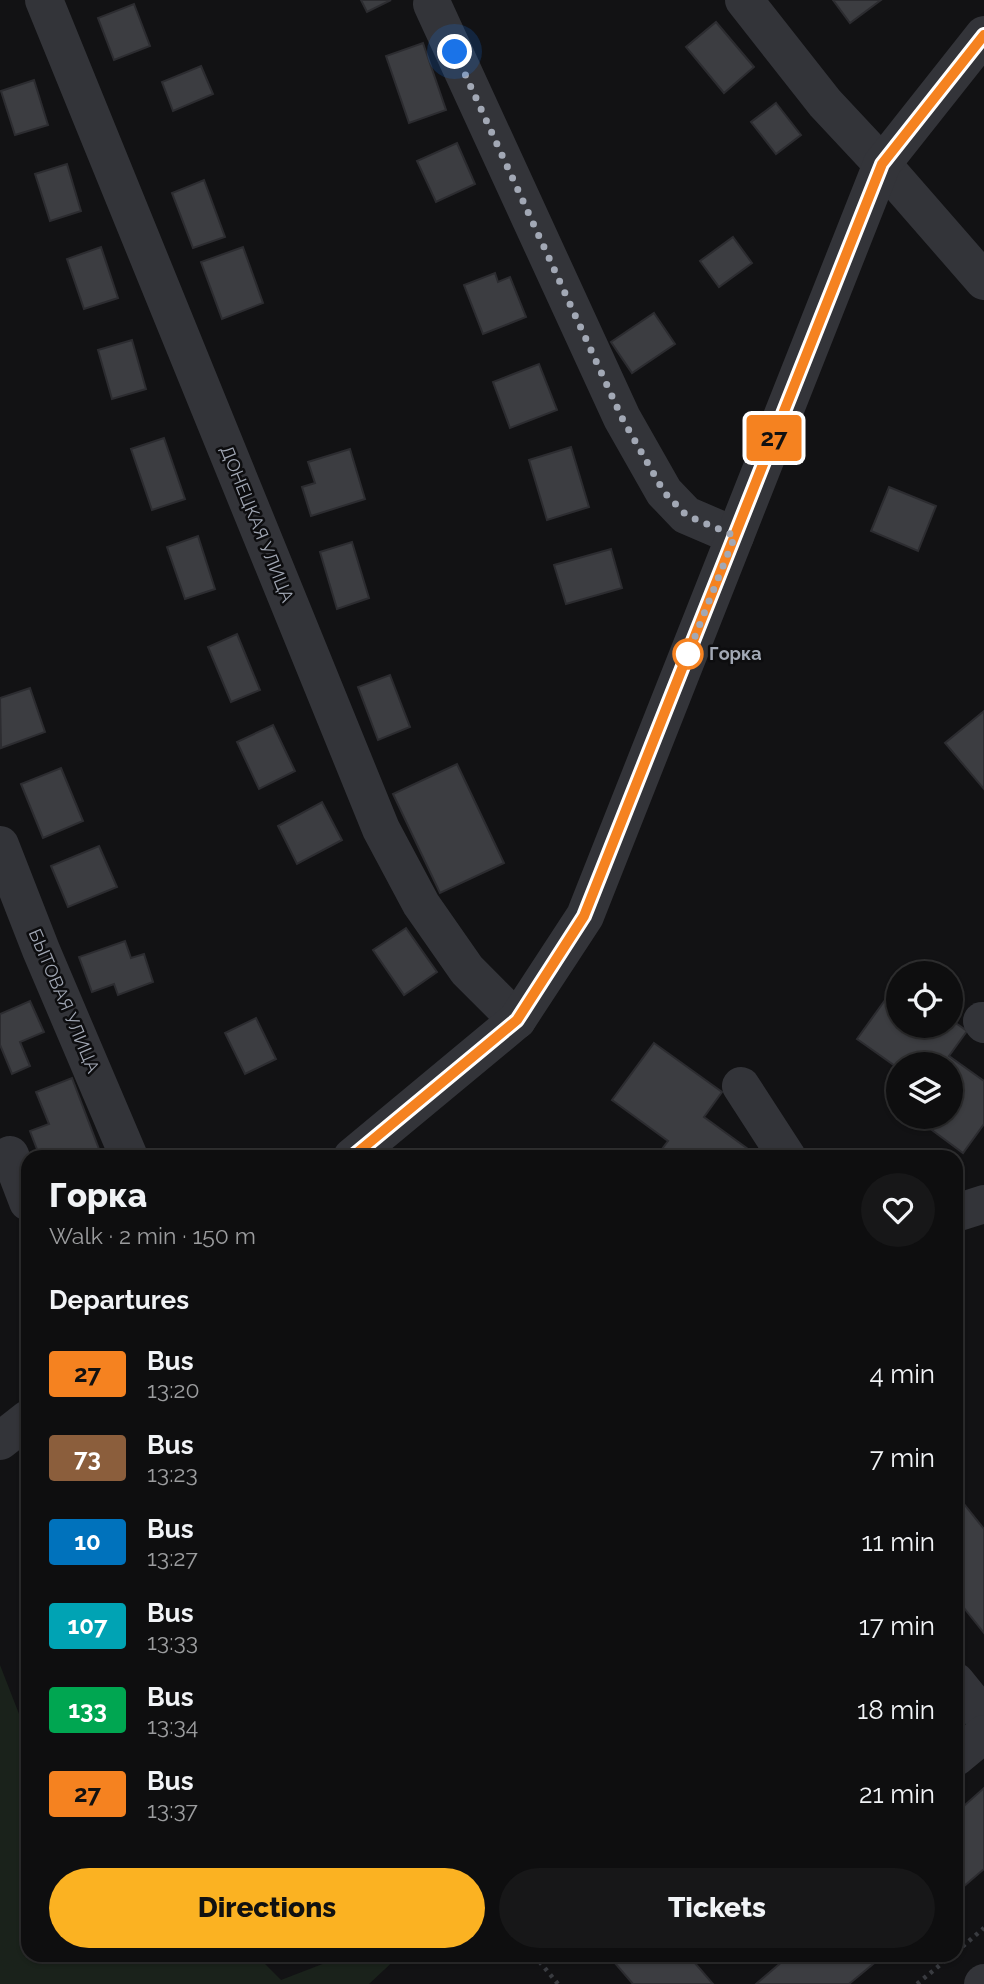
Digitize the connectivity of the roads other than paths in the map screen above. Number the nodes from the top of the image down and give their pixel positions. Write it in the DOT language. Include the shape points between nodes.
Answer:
graph roads {
  1 [pos="44,0"];
  2 [pos="744,0"];
  3 [pos="432,4"];
  4 [pos="984,35"];
  5 [pos="882,164"];
  6 [pos="984,281"];
  7 [pos="735,536"];
  8 [pos="0,845"];
  9 [pos="517,1020"];
  10 [pos="741,1086"];
  11 [pos="126,1150"];
  12 [pos="360,1150"];
  13 [pos="782,1150"];
  14 [pos="10,1155"];
  15 [pos="21,1184"];
  16 [pos="984,1203"];
  17 [pos="963,1210"];
  18 [pos="21,1424"];
  19 [pos="0,1441"];
  20 [pos="963,1691"];
  21 [pos="984,1717"];
  22 [pos="984,1734"];
  23 [pos="963,1751"];
  1 -- 9 [label="street, ДОНЕЦКАЯ УЛИЦА" via="381,829 421,904 467,970"];
  2 -- 5 [label="street" via="825,103"];
  3 -- 7 [label="street" via="622,418 664,492 686,515"];
  4 -- 5 [label="street"];
  5 -- 6 [label="street"];
  5 -- 7 [label="street"];
  7 -- 9 [label="street" via="584,916"];
  8 -- 11 [label="street, БЫТОВАЯ УЛИЦА"];
  9 -- 12 [label="street"];
  10 -- 13 [label="street"];
  14 -- 15 [label="street"];
  16 -- 17 [label="street"];
  18 -- 19 [label="street"];
  20 -- 21 [label="street"];
  22 -- 23 [label="street"];
}
